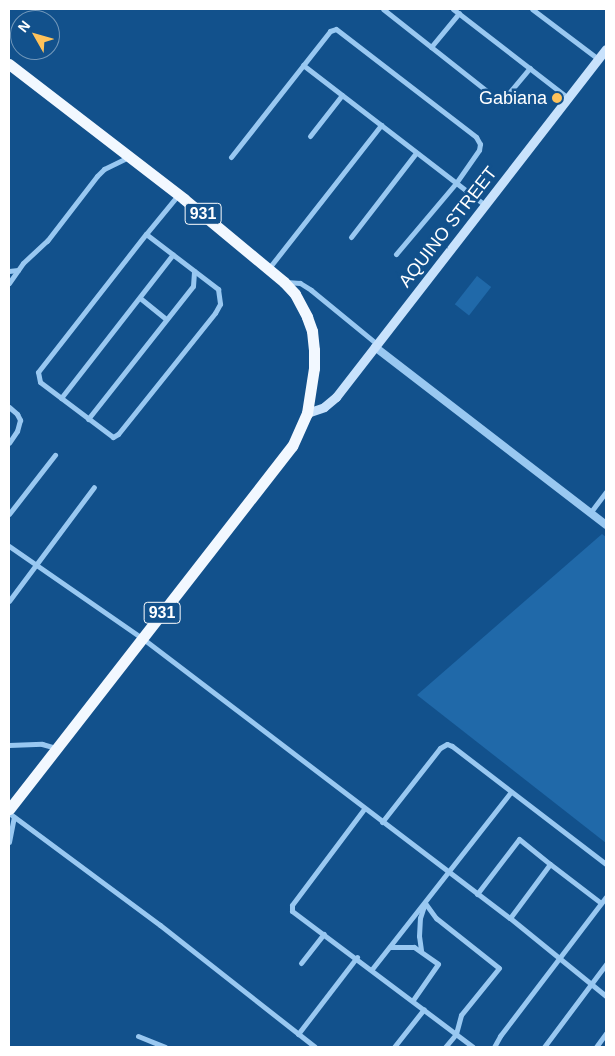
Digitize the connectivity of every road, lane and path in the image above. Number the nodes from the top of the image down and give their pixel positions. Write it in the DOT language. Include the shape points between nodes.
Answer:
graph roads {
  1 [pos="383,9"];
  2 [pos="453,9"];
  3 [pos="532,9"];
  4 [pos="459,13"];
  5 [pos="431,47"];
  6 [pos="606,49"];
  7 [pos="598,59"];
  8 [pos="303,65"];
  9 [pos="10,67"];
  10 [pos="530,68"];
  11 [pos="342,95"];
  12 [pos="568,98"];
  13 [pos="381,125"];
  14 [pos="310,136"];
  15 [pos="416,153"];
  16 [pos="129,157"];
  17 [pos="231,158"];
  18 [pos="456,183"];
  19 [pos="178,195"];
  20 [pos="485,205"];
  21 [pos="146,234"];
  22 [pos="351,237"];
  23 [pos="173,254"];
  24 [pos="396,254"];
  25 [pos="269,268"];
  26 [pos="18,270"];
  27 [pos="9,271"];
  28 [pos="194,271"];
  29 [pos="284,282"];
  30 [pos="9,283"];
  31 [pos="140,298"];
  32 [pos="166,319"];
  33 [pos="376,345"];
  34 [pos="61,398"];
  35 [pos="9,407"];
  36 [pos="307,413"];
  37 [pos="88,419"];
  38 [pos="9,443"];
  39 [pos="54,455"];
  40 [pos="94,487"];
  41 [pos="606,494"];
  42 [pos="590,513"];
  43 [pos="9,514"];
  44 [pos="606,525"];
  45 [pos="9,546"];
  46 [pos="36,564"];
  47 [pos="9,600"];
  48 [pos="142,638"];
  49 [pos="9,745"];
  50 [pos="56,749"];
  51 [pos="512,792"];
  52 [pos="364,809"];
  53 [pos="11,813"];
  54 [pos="382,822"];
  55 [pos="9,842"];
  56 [pos="550,864"];
  57 [pos="606,864"];
  58 [pos="448,872"];
  59 [pos="476,894"];
  60 [pos="606,897"];
  61 [pos="425,903"];
  62 [pos="601,903"];
  63 [pos="510,918"];
  64 [pos="324,934"];
  65 [pos="390,947"];
  66 [pos="421,950"];
  67 [pos="357,958"];
  68 [pos="559,958"];
  69 [pos="301,963"];
  70 [pos="606,964"];
  71 [pos="372,970"];
  72 [pos="592,984"];
  73 [pos="606,996"];
  74 [pos="413,1000"];
  75 [pos="424,1008"];
  76 [pos="606,1033"];
  77 [pos="298,1034"];
  78 [pos="456,1034"];
  79 [pos="138,1036"];
  80 [pos="166,1047"];
  81 [pos="315,1047"];
  82 [pos="394,1047"];
  83 [pos="445,1047"];
  84 [pos="472,1047"];
  85 [pos="494,1047"];
  86 [pos="544,1047"];
  87 [pos="596,1047"];
  1 -- 5 [label="street"];
  2 -- 4 [label="street"];
  3 -- 7 [label="street"];
  4 -- 5 [label="street"];
  4 -- 10 [label="street"];
  5 -- 10 [label="street" via="497,98 504,98"];
  6 -- 7 [label="main road, AQUINO STREET"];
  7 -- 12 [label="main road, AQUINO STREET"];
  8 -- 11 [label="street"];
  8 -- 17 [label="street"];
  8 -- 18 [label="street" via="332,29 346,36 478,140 479,150"];
  9 -- 16 [label="highway, 931"];
  10 -- 12 [label="street"];
  11 -- 13 [label="street"];
  11 -- 14 [label="street"];
  12 -- 20 [label="main road, AQUINO STREET"];
  13 -- 15 [label="street"];
  13 -- 25 [label="street"];
  15 -- 18 [label="street"];
  15 -- 22 [label="street"];
  16 -- 19 [label="highway, 931"];
  16 -- 26 [label="street" via="97,176 47,242"];
  18 -- 20 [label="street"];
  18 -- 24 [label="street"];
  19 -- 21 [label="street"];
  19 -- 25 [label="highway, 931"];
  20 -- 33 [label="main road, AQUINO STREET"];
  21 -- 23 [label="street"];
  21 -- 34 [label="street" via="38,372 40,382"];
  23 -- 28 [label="street"];
  23 -- 31 [label="street"];
  25 -- 29 [label="highway, 931"];
  26 -- 27 [label="street"];
  26 -- 30 [label="street"];
  28 -- 32 [label="street" via="193,286"];
  28 -- 37 [label="street" via="218,290 220,304 215,313 116,436 110,436"];
  29 -- 33 [label="street" via="300,283 311,290"];
  29 -- 36 [label="highway, 931" via="301,305 312,331 314,368"];
  31 -- 32 [label="street"];
  31 -- 34 [label="street"];
  32 -- 37 [label="street"];
  33 -- 36 [label="main road, AQUINO STREET" via="336,397 324,407"];
  33 -- 42 [label="street"];
  34 -- 37 [label="street"];
  35 -- 38 [label="street" via="20,420"];
  36 -- 48 [label="highway, 931" via="292,446"];
  39 -- 43 [label="street"];
  40 -- 46 [label="street"];
  41 -- 42 [label="street"];
  42 -- 44 [label="street"];
  45 -- 46 [label="street"];
  46 -- 47 [label="street"];
  46 -- 48 [label="street"];
  48 -- 50 [label="highway, 931"];
  48 -- 52 [label="street"];
  49 -- 50 [label="street" via="42,744"];
  50 -- 53 [label="highway, 931"];
  51 -- 54 [label="street" via="452,746 444,745"];
  51 -- 57 [label="street"];
  51 -- 58 [label="street"];
  52 -- 54 [label="street"];
  52 -- 64 [label="street" via="292,905 296,915"];
  53 -- 55 [label="street"];
  53 -- 77 [label="street" via="266,1006"];
  54 -- 58 [label="street"];
  56 -- 59 [label="street" via="519,839"];
  56 -- 62 [label="street"];
  56 -- 63 [label="street"];
  58 -- 59 [label="street"];
  58 -- 61 [label="street"];
  59 -- 63 [label="street"];
  60 -- 62 [label="street"];
  61 -- 65 [label="street"];
  61 -- 66 [label="street" via="420,918"];
  61 -- 78 [label="street" via="436,918 499,968 461,1015"];
  62 -- 68 [label="street"];
  63 -- 68 [label="street"];
  64 -- 67 [label="street"];
  64 -- 69 [label="street"];
  65 -- 66 [label="street"];
  65 -- 71 [label="street"];
  66 -- 74 [label="street" via="438,964"];
  67 -- 71 [label="street"];
  67 -- 77 [label="street"];
  68 -- 72 [label="street"];
  68 -- 85 [label="street"];
  70 -- 72 [label="street"];
  71 -- 74 [label="street"];
  72 -- 73 [label="street"];
  72 -- 86 [label="street"];
  74 -- 75 [label="street"];
  75 -- 78 [label="street"];
  75 -- 82 [label="street"];
  76 -- 87 [label="street"];
  77 -- 81 [label="street"];
  78 -- 83 [label="street"];
  78 -- 84 [label="street"];
  79 -- 80 [label="street"];
}
